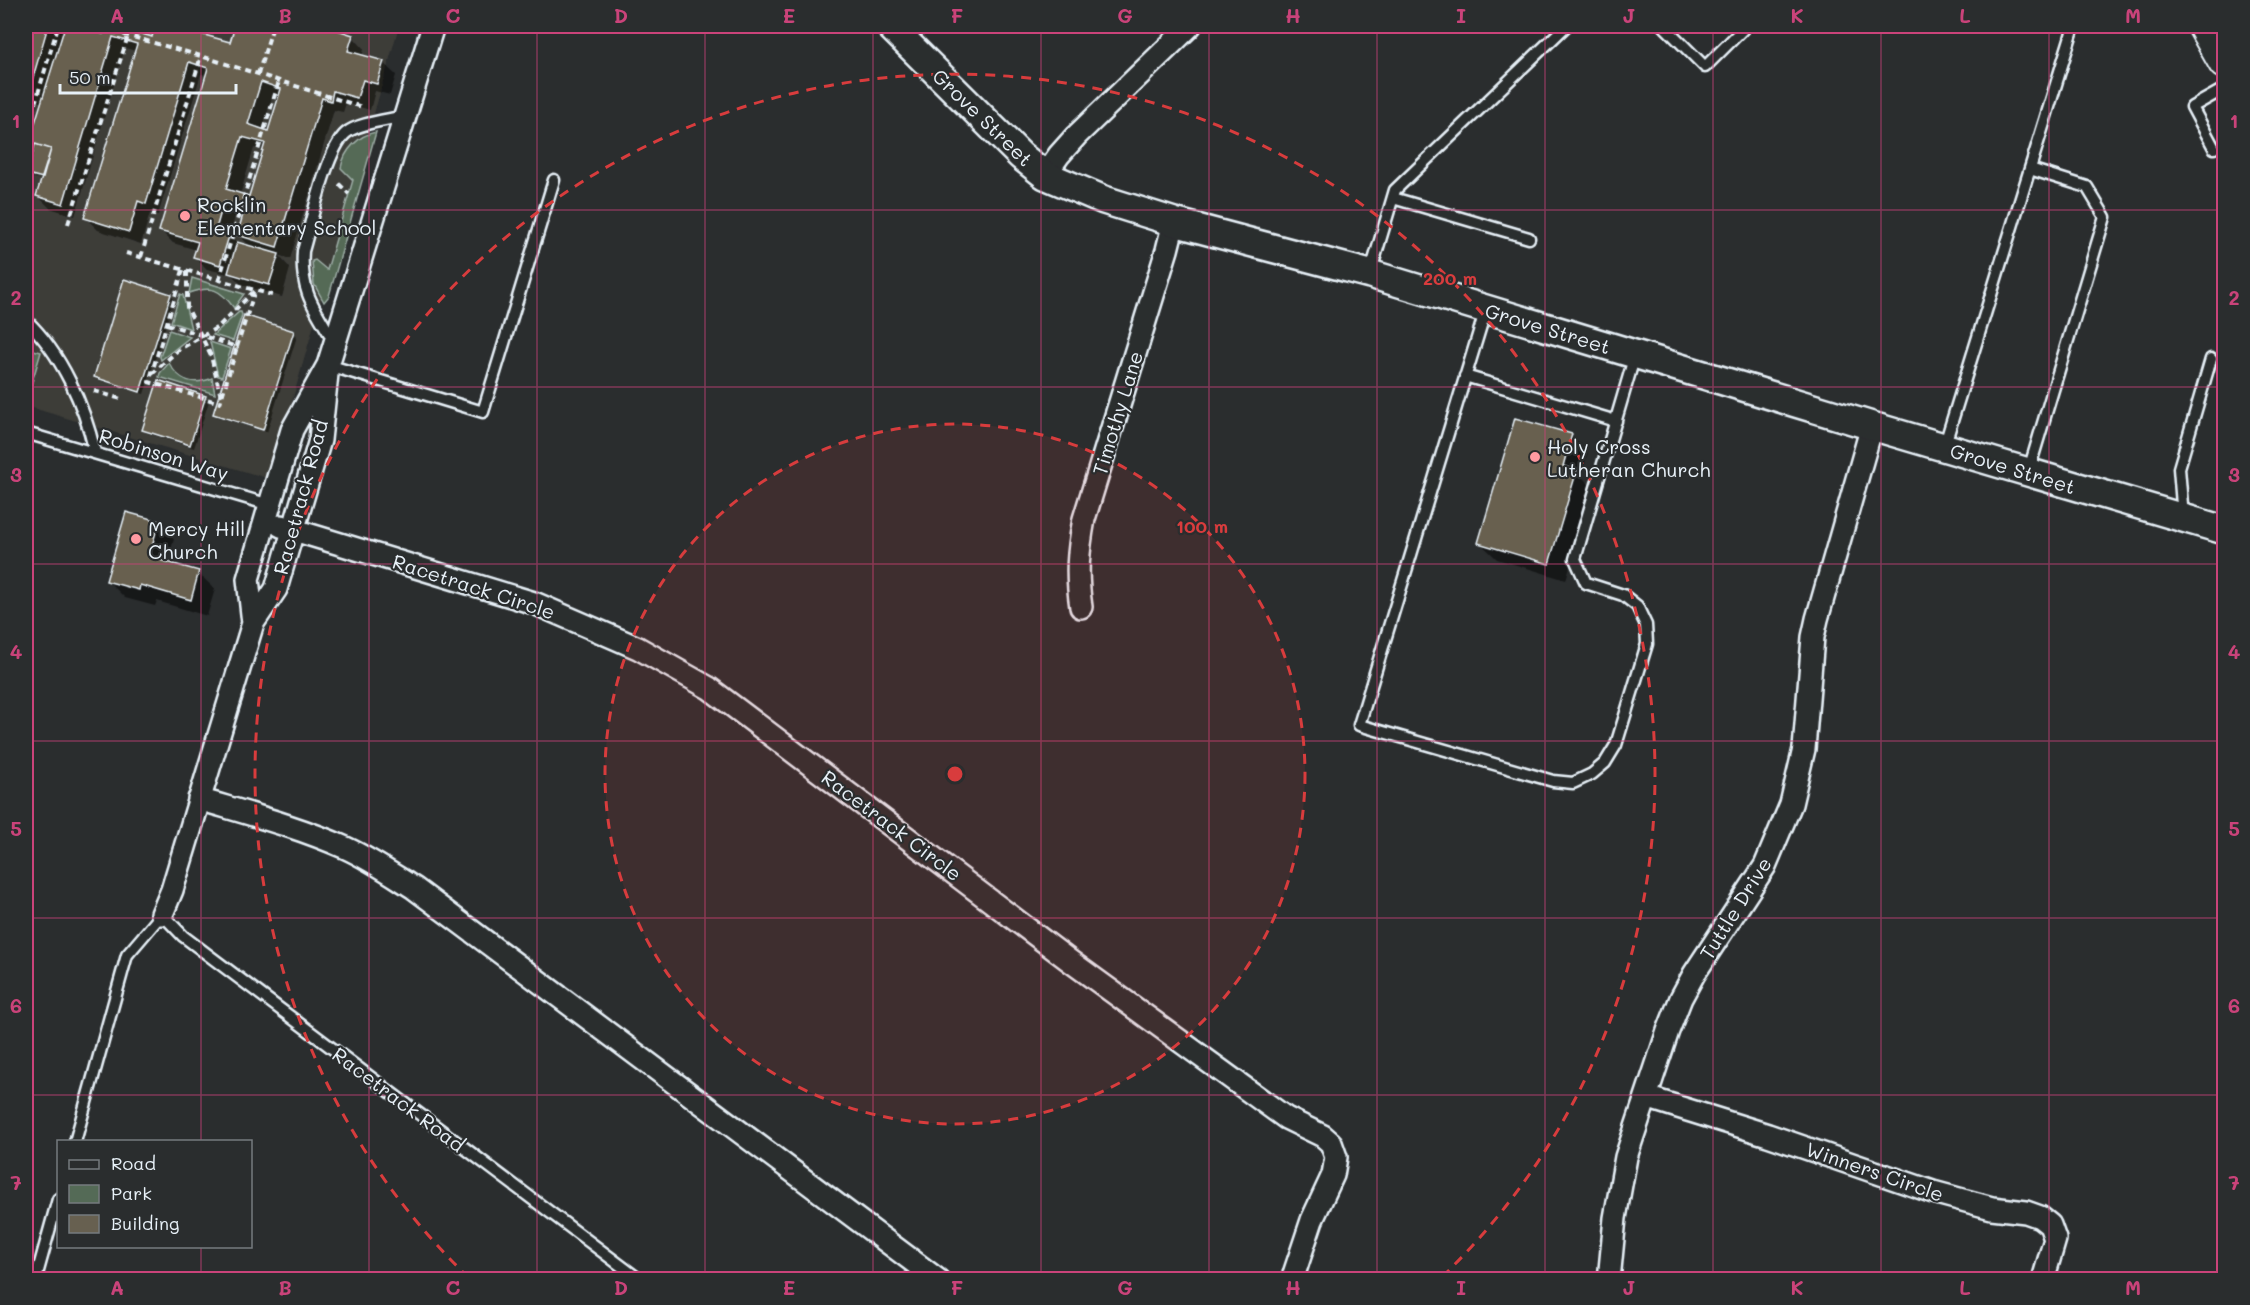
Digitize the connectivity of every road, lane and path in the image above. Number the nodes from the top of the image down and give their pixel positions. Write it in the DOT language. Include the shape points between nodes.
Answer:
graph roads {
  1 [pos="58,26"];
  2 [pos="93,26"];
  3 [pos="273,26"];
  4 [pos="433,26"];
  5 [pos="890,26"];
  6 [pos="1566,26"];
  7 [pos="1664,26"];
  8 [pos="1746,26"];
  9 [pos="2074,26"];
  10 [pos="2203,26"];
  11 [pos="2220,26"];
  12 [pos="1182,28"];
  13 [pos="128,36"];
  14 [pos="201,56"];
  15 [pos="2224,61"];
  16 [pos="258,74"];
  17 [pos="279,81"];
  18 [pos="26,100"];
  19 [pos="35,103"];
  20 [pos="364,108"];
  21 [pos="404,117"];
  22 [pos="26,134"];
  23 [pos="2214,148"];
  24 [pos="2030,169"];
  25 [pos="1045,176"];
  26 [pos="554,180"];
  27 [pos="1393,198"];
  28 [pos="1174,222"];
  29 [pos="68,224"];
  30 [pos="1529,238"];
  31 [pos="126,254"];
  32 [pos="141,257"];
  33 [pos="185,270"];
  34 [pos="1370,274"];
  35 [pos="219,280"];
  36 [pos="255,290"];
  37 [pos="272,295"];
  38 [pos="1486,309"];
  39 [pos="26,320"];
  40 [pos="167,324"];
  41 [pos="202,336"];
  42 [pos="335,344"];
  43 [pos="237,347"];
  44 [pos="1635,355"];
  45 [pos="2211,359"];
  46 [pos="328,364"];
  47 [pos="151,374"];
  48 [pos="1465,376"];
  49 [pos="73,385"];
  50 [pos="221,398"];
  51 [pos="121,399"];
  52 [pos="1616,421"];
  53 [pos="1872,426"];
  54 [pos="26,433"];
  55 [pos="1944,447"];
  56 [pos="95,452"];
  57 [pos="2028,473"];
  58 [pos="2183,518"];
  59 [pos="281,522"];
  60 [pos="2224,530"];
  61 [pos="1081,607"];
  62 [pos="253,623"];
  63 [pos="200,799"];
  64 [pos="162,914"];
  65 [pos="1646,1097"];
  66 [pos="76,1140"];
  67 [pos="57,1203"];
  68 [pos="36,1278"];
  69 [pos="640,1280"];
  70 [pos="938,1280"];
  71 [pos="1292,1280"];
  72 [pos="1609,1280"];
  73 [pos="2043,1280"];
  1 -- 19 [label="path"];
  2 -- 13 [label="path"];
  3 -- 16 [label="path"];
  4 -- 21 [label="street, Racetrack Road"];
  5 -- 25 [label="street, Grove Street" via="993,130"];
  6 -- 27 [label="lane" via="1395,190"];
  7 -- 8 [label="lane" via="1705,67"];
  9 -- 24 [label="lane"];
  10 -- 15 [label="main road"];
  11 -- 15 [label="main road"];
  12 -- 25 [label="street" via="1076,136"];
  13 -- 14 [label="path"];
  13 -- 29 [label="path"];
  14 -- 16 [label="path"];
  14 -- 32 [label="path"];
  15 -- 23 [label="lane" via="2192,107"];
  16 -- 17 [label="path"];
  17 -- 20 [label="path"];
  17 -- 35 [label="path"];
  18 -- 19 [label="path"];
  19 -- 22 [label="path"];
  21 -- 42 [label="street, Racetrack Road"];
  21 -- 42 [label="lane" via="347,132 331,156 302,262 305,292"];
  24 -- 55 [label="lane"];
  24 -- 57 [label="lane" via="2087,187 2105,217"];
  25 -- 28 [label="street, Grove Street"];
  26 -- 46 [label="lane" via="483,412"];
  27 -- 30 [label="lane"];
  27 -- 34 [label="lane"];
  28 -- 34 [label="street, Grove Street"];
  28 -- 61 [label="street, Timothy Lane" via="1084,519 1077,578"];
  31 -- 32 [label="path"];
  32 -- 33 [label="path"];
  33 -- 35 [label="path"];
  33 -- 40 [label="path"];
  33 -- 41 [label="path" via="187,307"];
  34 -- 38 [label="street, Grove Street"];
  35 -- 36 [label="path"];
  36 -- 37 [label="path"];
  36 -- 41 [label="path" via="218,327"];
  36 -- 43 [label="path"];
  38 -- 44 [label="street, Grove Street"];
  38 -- 48 [label="lane"];
  39 -- 49 [label="lane"];
  40 -- 41 [label="path"];
  40 -- 47 [label="path"];
  41 -- 43 [label="path"];
  41 -- 47 [label="path" via="178,350"];
  41 -- 50 [label="path"];
  42 -- 46 [label="street, Racetrack Road"];
  43 -- 50 [label="path"];
  44 -- 52 [label="lane"];
  44 -- 53 [label="street, Grove Street"];
  45 -- 58 [label="lane" via="2179,468"];
  46 -- 59 [label="street, Racetrack Road" via="320,440"];
  46 -- 59 [label="street, Racetrack Road" via="292,430"];
  47 -- 50 [label="path" via="149,381 220,403"];
  48 -- 52 [label="lane"];
  48 -- 52 [label="lane" via="1359,725 1553,781 1573,783 1605,763 1616,745 1647,644 1646,625 1637,606 1623,596 1586,583 1575,559"];
  49 -- 51 [label="path"];
  49 -- 56 [label="lane"];
  53 -- 55 [label="street, Grove Street"];
  53 -- 65 [label="street, Tuttle Drive" via="1813,637 1804,749 1791,804 1757,881 1681,998"];
  54 -- 56 [label="lane, Robinson Way"];
  55 -- 57 [label="street, Grove Street"];
  56 -- 59 [label="lane, Robinson Way" via="263,503"];
  57 -- 58 [label="street, Grove Street"];
  58 -- 60 [label="street, Grove Street"];
  59 -- 62 [label="street, Racetrack Road" via="276,589"];
  59 -- 62 [label="street, Racetrack Road" via="248,579"];
  59 -- 71 [label="street, Racetrack Circle" via="534,603 638,648 709,688 1070,961 1286,1118 1323,1136 1331,1143 1336,1165"];
  62 -- 63 [label="street, Racetrack Road"];
  63 -- 64 [label="street, Racetrack Road"];
  63 -- 70 [label="street" via="297,828 362,856 414,888"];
  64 -- 66 [label="lane, Racetrack Road" via="127,955"];
  64 -- 69 [label="lane, Racetrack Road" via="183,936"];
  65 -- 72 [label="street, Tuttle Drive" via="1622,1174"];
  65 -- 73 [label="street, Winners Circle" via="1933,1192 2040,1216 2050,1225 2055,1239"];
  67 -- 68 [label="lane"];
}
